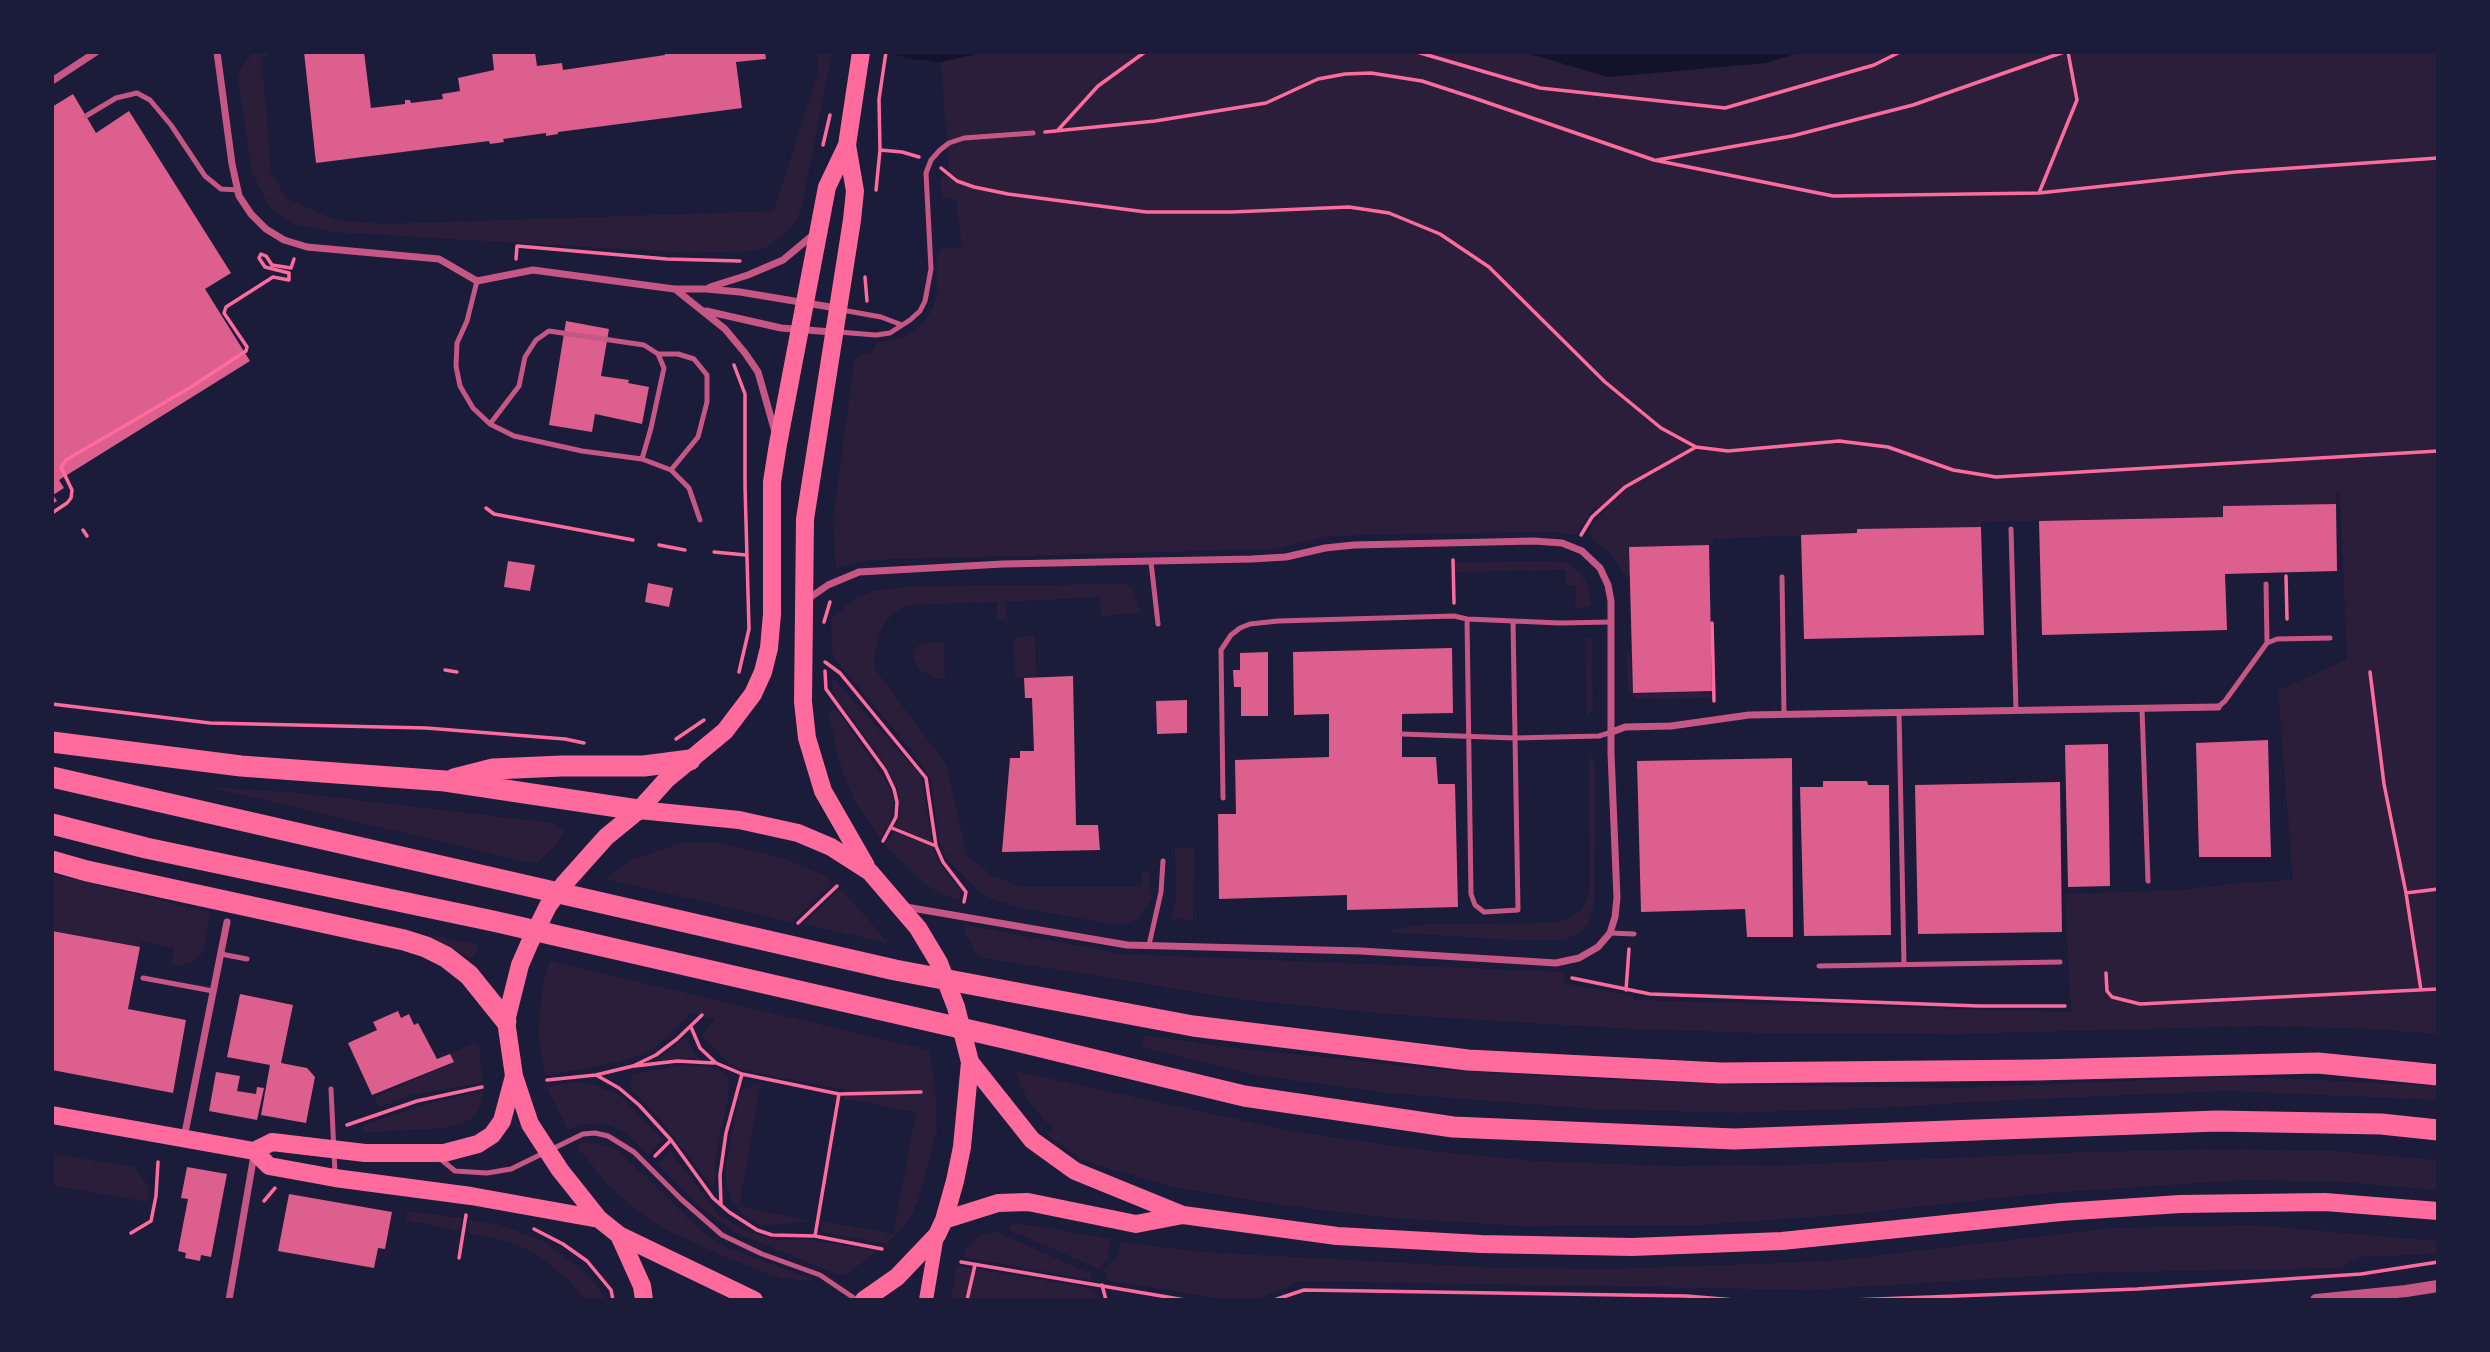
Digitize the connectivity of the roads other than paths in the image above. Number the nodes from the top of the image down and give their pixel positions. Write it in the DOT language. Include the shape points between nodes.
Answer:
graph roads {
  1 [pos="96,52"];
  2 [pos="217,52"];
  3 [pos="861,52"];
  4 [pos="52,81"];
  5 [pos="86,116"];
  6 [pos="1033,133"];
  7 [pos="847,145"];
  8 [pos="238,190"];
  9 [pos="818,229"];
  10 [pos="477,281"];
  11 [pos="674,289"];
  12 [pos="706,289"];
  13 [pos="804,302"];
  14 [pos="839,309"];
  15 [pos="702,310"];
  16 [pos="902,325"];
  17 [pos="799,330"];
  18 [pos="835,332"];
  19 [pos="657,354"];
  20 [pos="490,425"];
  21 [pos="778,444"];
  22 [pos="642,459"];
  23 [pos="671,470"];
  24 [pos="700,520"];
  25 [pos="2011,529"];
  26 [pos="1151,562"];
  27 [pos="1782,578"];
  28 [pos="2266,584"];
  29 [pos="805,602"];
  30 [pos="1466,619"];
  31 [pos="1513,621"];
  32 [pos="1611,622"];
  33 [pos="1158,624"];
  34 [pos="2330,638"];
  35 [pos="2267,643"];
  36 [pos="2218,707"];
  37 [pos="2142,709"];
  38 [pos="2016,710"];
  39 [pos="1899,712"];
  40 [pos="1784,714"];
  41 [pos="1612,732"];
  42 [pos="1402,734"];
  43 [pos="1468,738"];
  44 [pos="1516,738"];
  45 [pos="52,742"];
  46 [pos="690,760"];
  47 [pos="52,777"];
  48 [pos="445,781"];
  49 [pos="1223,799"];
  50 [pos="639,810"];
  51 [pos="52,824"];
  52 [pos="52,861"];
  53 [pos="1163,862"];
  54 [pos="870,872"];
  55 [pos="2148,881"];
  56 [pos="902,907"];
  57 [pos="227,922"];
  58 [pos="1610,933"];
  59 [pos="1634,934"];
  60 [pos="1149,946"];
  61 [pos="221,954"];
  62 [pos="247,959"];
  63 [pos="2060,962"];
  64 [pos="1904,965"];
  65 [pos="1819,966"];
  66 [pos="143,978"];
  67 [pos="213,991"];
  68 [pos="506,1021"];
  69 [pos="970,1062"];
  70 [pos="2438,1075"];
  71 [pos="514,1076"];
  72 [pos="331,1089"];
  73 [pos="52,1115"];
  74 [pos="2438,1130"];
  75 [pos="184,1140"];
  76 [pos="335,1150"];
  77 [pos="254,1151"];
  78 [pos="547,1152"];
  79 [pos="433,1153"];
  80 [pos="335,1178"];
  81 [pos="2438,1211"];
  82 [pos="1183,1215"];
  83 [pos="599,1219"];
  84 [pos="940,1227"];
  85 [pos="619,1235"];
  86 [pos="2438,1286"];
  87 [pos="229,1300"];
  88 [pos="644,1300"];
  89 [pos="754,1300"];
  90 [pos="857,1300"];
  91 [pos="864,1300"];
  92 [pos="926,1300"];
  93 [pos="2316,1300"];
  1 -- 4 [label="street"];
  2 -- 8 [label="street"];
  3 -- 7 [label="main road"];
  5 -- 8 [label="lane" via="116,98 136,93 150,100 171,125 205,176 221,188"];
  6 -- 16 [label="lane" via="964,138 949,143 931,160 926,173 929,289 920,311"];
  7 -- 9 [label="main road" via="827,187"];
  7 -- 14 [label="main road" via="855,191"];
  8 -- 10 [label="street" via="251,214 284,240 307,247 439,259"];
  9 -- 12 [label="street" via="783,260"];
  9 -- 13 [label="main road"];
  10 -- 11 [label="street" via="533,270"];
  10 -- 20 [label="lane" via="457,343 456,366 463,392"];
  11 -- 12 [label="street"];
  11 -- 15 [label="street"];
  12 -- 13 [label="street"];
  13 -- 14 [label="street"];
  13 -- 17 [label="main road"];
  14 -- 16 [label="lane"];
  14 -- 18 [label="main road"];
  15 -- 17 [label="street"];
  15 -- 21 [label="street" via="725,329 758,372"];
  16 -- 18 [label="lane" via="876,335"];
  17 -- 18 [label="street"];
  17 -- 21 [label="main road"];
  18 -- 29 [label="main road" via="805,519"];
  19 -- 20 [label="lane" via="645,345 549,331 524,357 519,386"];
  19 -- 22 [label="lane" via="664,368"];
  19 -- 23 [label="lane" via="695,359 707,375 707,402 698,436"];
  20 -- 22 [label="lane" via="535,443"];
  21 -- 46 [label="main road" via="772,482 772,614 763,672 753,694 725,730"];
  22 -- 23 [label="lane"];
  23 -- 24 [label="lane" via="689,488"];
  25 -- 38 [label="lane"];
  26 -- 29 [label="street" via="859,572 828,585"];
  26 -- 32 [label="street" via="1286,557 1354,545 1562,543 1582,551 1600,568 1608,585"];
  26 -- 33 [label="lane"];
  27 -- 40 [label="lane"];
  28 -- 35 [label="lane"];
  29 -- 54 [label="main road" via="807,738 823,791"];
  30 -- 31 [label="lane"];
  30 -- 43 [label="lane"];
  30 -- 49 [label="lane" via="1278,621 1240,628 1221,650"];
  31 -- 32 [label="lane"];
  31 -- 44 [label="lane"];
  32 -- 41 [label="street"];
  34 -- 35 [label="lane"];
  35 -- 36 [label="lane"];
  36 -- 37 [label="street"];
  37 -- 38 [label="street"];
  37 -- 55 [label="lane"];
  38 -- 39 [label="street"];
  39 -- 40 [label="street"];
  39 -- 64 [label="lane"];
  40 -- 41 [label="street" via="1625,727"];
  41 -- 44 [label="lane"];
  41 -- 58 [label="street" via="1617,898"];
  42 -- 43 [label="lane"];
  43 -- 44 [label="lane"];
  43 -- 44 [label="lane" via="1471,894 1484,912 1518,911"];
  45 -- 48 [label="highway" via="241,766"];
  46 -- 48 [label="highway" via="644,766 493,769"];
  46 -- 50 [label="main road"];
  47 -- 70 [label="highway" via="895,970 1193,1026 1468,1060 1721,1073 2318,1063"];
  48 -- 50 [label="highway"];
  50 -- 54 [label="main road" via="739,820 798,833 831,846"];
  50 -- 68 [label="main road" via="606,837 548,905 520,965"];
  51 -- 74 [label="highway" via="572,939 1244,1096 1453,1128 1734,1139 2217,1121 2381,1124"];
  52 -- 68 [label="highway" via="426,947 469,975"];
  53 -- 60 [label="lane"];
  54 -- 56 [label="main road"];
  56 -- 60 [label="street"];
  56 -- 69 [label="main road" via="939,963"];
  57 -- 61 [label="street"];
  58 -- 59 [label="lane"];
  58 -- 60 [label="street" via="1589,954 1556,963 1361,951"];
  61 -- 62 [label="lane"];
  61 -- 67 [label="street"];
  63 -- 64 [label="lane"];
  64 -- 65 [label="lane"];
  66 -- 67 [label="lane"];
  67 -- 75 [label="street"];
  68 -- 71 [label="main road"];
  69 -- 82 [label="main road" via="1023,1131 1049,1154 1075,1171"];
  69 -- 84 [label="main road" via="962,1147"];
  71 -- 78 [label="main road" via="530,1124"];
  71 -- 79 [label="main road" via="502,1121 492,1135 478,1144"];
  72 -- 76 [label="lane"];
  73 -- 75 [label="main road"];
  75 -- 77 [label="main road"];
  76 -- 77 [label="main road" via="272,1142"];
  76 -- 79 [label="main road"];
  76 -- 80 [label="lane"];
  77 -- 80 [label="main road" via="269,1166"];
  77 -- 87 [label="street"];
  78 -- 79 [label="lane" via="511,1169 487,1173 455,1171"];
  78 -- 83 [label="main road"];
  78 -- 90 [label="lane" via="583,1134 621,1142 722,1235 820,1275"];
  80 -- 83 [label="main road" via="469,1205 530,1208"];
  81 -- 82 [label="main road" via="2325,1202 2180,1204 1782,1241 1632,1247 1337,1236"];
  82 -- 84 [label="main road" via="1136,1224 1028,1202 998,1203"];
  83 -- 85 [label="main road"];
  84 -- 91 [label="main road" via="897,1276"];
  84 -- 92 [label="main road"];
  85 -- 88 [label="main road"];
  85 -- 89 [label="main road"];
  86 -- 93 [label="street"];
}
